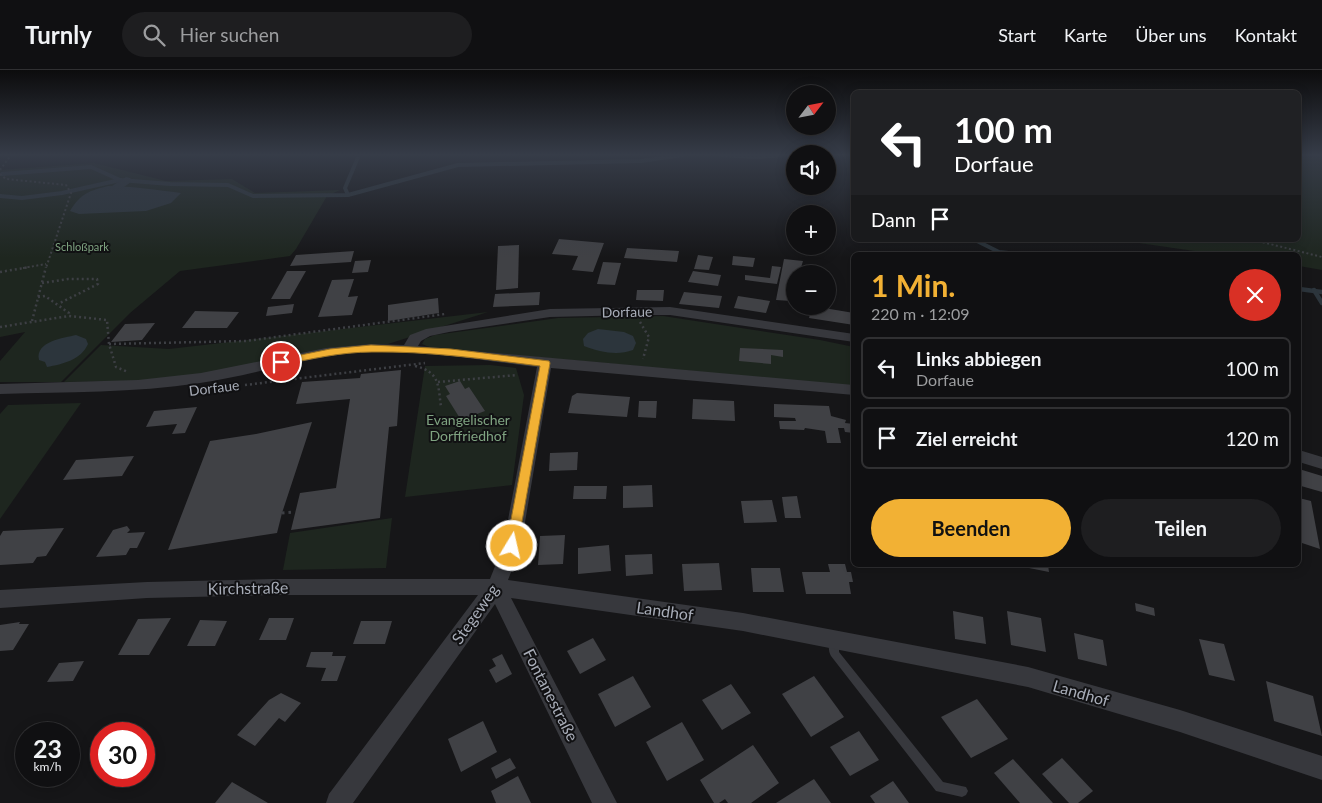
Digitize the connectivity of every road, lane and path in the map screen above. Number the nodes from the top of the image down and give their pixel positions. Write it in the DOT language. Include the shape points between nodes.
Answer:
graph roads {
  1 [pos="70,189"];
  2 [pos="1262,242"];
  3 [pos="1322,257"];
  4 [pos="46,264"];
  5 [pos="0,272"];
  6 [pos="42,284"];
  7 [pos="38,297"];
  8 [pos="58,304"];
  9 [pos="634,311"];
  10 [pos="445,314"];
  11 [pos="69,316"];
  12 [pos="32,322"];
  13 [pos="0,327"];
  14 [pos="851,338"];
  15 [pos="109,344"];
  16 [pos="408,359"];
  17 [pos="434,362"];
  18 [pos="545,363"];
  19 [pos="409,370"];
  20 [pos="642,372"];
  21 [pos="134,374"];
  22 [pos="517,375"];
  23 [pos="438,382"];
  24 [pos="242,385"];
  25 [pos="0,389"];
  26 [pos="851,390"];
  27 [pos="441,407"];
  28 [pos="1301,457"];
  29 [pos="1322,463"];
  30 [pos="295,512"];
  31 [pos="282,513"];
  32 [pos="496,587"];
  33 [pos="0,599"];
  34 [pos="834,640"];
  35 [pos="1322,768"];
  36 [pos="962,791"];
  37 [pos="338,803"];
  38 [pos="605,803"];
  1 -- 4 [label="path"];
  2 -- 3 [label="path"];
  4 -- 5 [label="path"];
  4 -- 6 [label="path"];
  6 -- 7 [label="path"];
  6 -- 8 [label="path" via="68,279 97,279 98,284 89,290"];
  7 -- 8 [label="path" via="46,296"];
  7 -- 12 [label="path"];
  8 -- 11 [label="path" via="70,313"];
  9 -- 14 [label="street, Dorfaue" via="670,311"];
  9 -- 16 [label="street, Dorfaue" via="550,313 449,328 415,338"];
  9 -- 20 [label="path" via="650,339"];
  10 -- 15 [label="path" via="246,341"];
  11 -- 12 [label="path"];
  11 -- 15 [label="path" via="107,320"];
  12 -- 13 [label="path"];
  15 -- 21 [label="path" via="116,367"];
  16 -- 17 [label="path, Dorfaue"];
  16 -- 18 [label="street, Dorfaue" via="451,352"];
  16 -- 19 [label="path"];
  16 -- 23 [label="path" via="430,369"];
  16 -- 24 [label="path, Dorfaue"];
  16 -- 25 [label="street, Dorfaue" via="371,348 330,352 201,378 138,385"];
  18 -- 20 [label="street, Dorfaue"];
  18 -- 32 [label="street, Stegeweg" via="512,546"];
  20 -- 26 [label="street, Dorfaue"];
  22 -- 23 [label="path"];
  23 -- 27 [label="path"];
  28 -- 29 [label="street"];
  30 -- 31 [label="path"];
  32 -- 33 [label="street, Kirchstraße" via="147,590"];
  32 -- 34 [label="street, Landhof" via="743,622"];
  32 -- 37 [label="street, Stegeweg"];
  32 -- 38 [label="street, Fontanestraße"];
  34 -- 35 [label="street, Landhof" via="1028,677 1180,721"];
  34 -- 36 [label="lane" via="834,653 940,787"];
}
